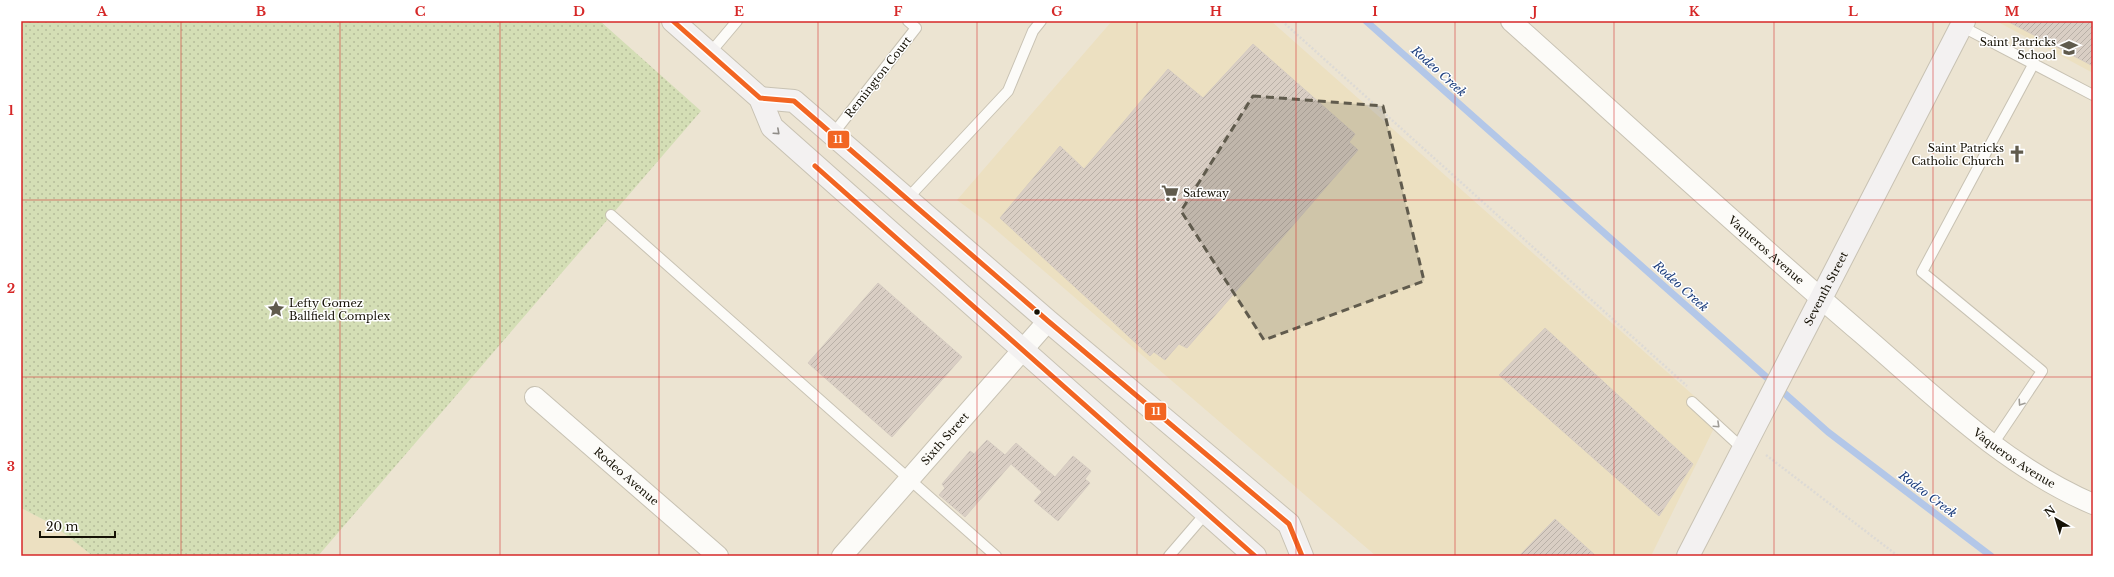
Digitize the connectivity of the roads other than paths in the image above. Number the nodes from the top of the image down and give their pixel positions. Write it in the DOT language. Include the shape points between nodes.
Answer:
graph roads {
  1 [pos="673,21"];
  2 [pos="737,21"];
  3 [pos="908,21"];
  4 [pos="1041,21"];
  5 [pos="1510,21"];
  6 [pos="1963,24"];
  7 [pos="710,53"];
  8 [pos="2034,63"];
  9 [pos="2093,95"];
  10 [pos="760,98"];
  11 [pos="833,134"];
  12 [pos="907,199"];
  13 [pos="611,215"];
  14 [pos="1821,298"];
  15 [pos="1048,321"];
  16 [pos="1023,351"];
  17 [pos="535,397"];
  18 [pos="1692,402"];
  19 [pos="1744,444"];
  20 [pos="1993,444"];
  21 [pos="910,480"];
  22 [pos="2093,504"];
  23 [pos="1206,513"];
  24 [pos="718,556"];
  25 [pos="842,556"];
  26 [pos="996,556"];
  27 [pos="1169,556"];
  28 [pos="1255,556"];
  29 [pos="1302,556"];
  30 [pos="1688,556"];
  1 -- 7 [label="main road"];
  2 -- 7 [label="lane"];
  3 -- 11 [label="lane, Remington Court" via="916,28"];
  4 -- 12 [label="lane" via="1033,31 1008,91"];
  5 -- 14 [label="street, Vaqueros Avenue"];
  6 -- 8 [label="lane"];
  6 -- 14 [label="main road, Seventh Street"];
  7 -- 10 [label="main road"];
  8 -- 9 [label="lane"];
  8 -- 20 [label="lane, one-way" via="1922,272 2042,371"];
  10 -- 11 [label="main road" via="794,101"];
  10 -- 16 [label="main road, one-way" via="772,127"];
  11 -- 12 [label="main road"];
  12 -- 15 [label="main road"];
  13 -- 21 [label="lane"];
  14 -- 19 [label="main road, Seventh Street"];
  14 -- 20 [label="street, Vaqueros Avenue" via="1970,428"];
  15 -- 16 [label="street, Sixth Street"];
  15 -- 29 [label="main road" via="1289,524"];
  16 -- 21 [label="street, Sixth Street"];
  16 -- 23 [label="main road"];
  17 -- 24 [label="street, Rodeo Avenue"];
  18 -- 19 [label="lane, one-way"];
  19 -- 30 [label="main road, Seventh Street"];
  20 -- 22 [label="street, Vaqueros Avenue" via="2021,464"];
  21 -- 25 [label="street, Sixth Street"];
  21 -- 26 [label="lane"];
  23 -- 27 [label="lane"];
  23 -- 28 [label="main road"];
}
